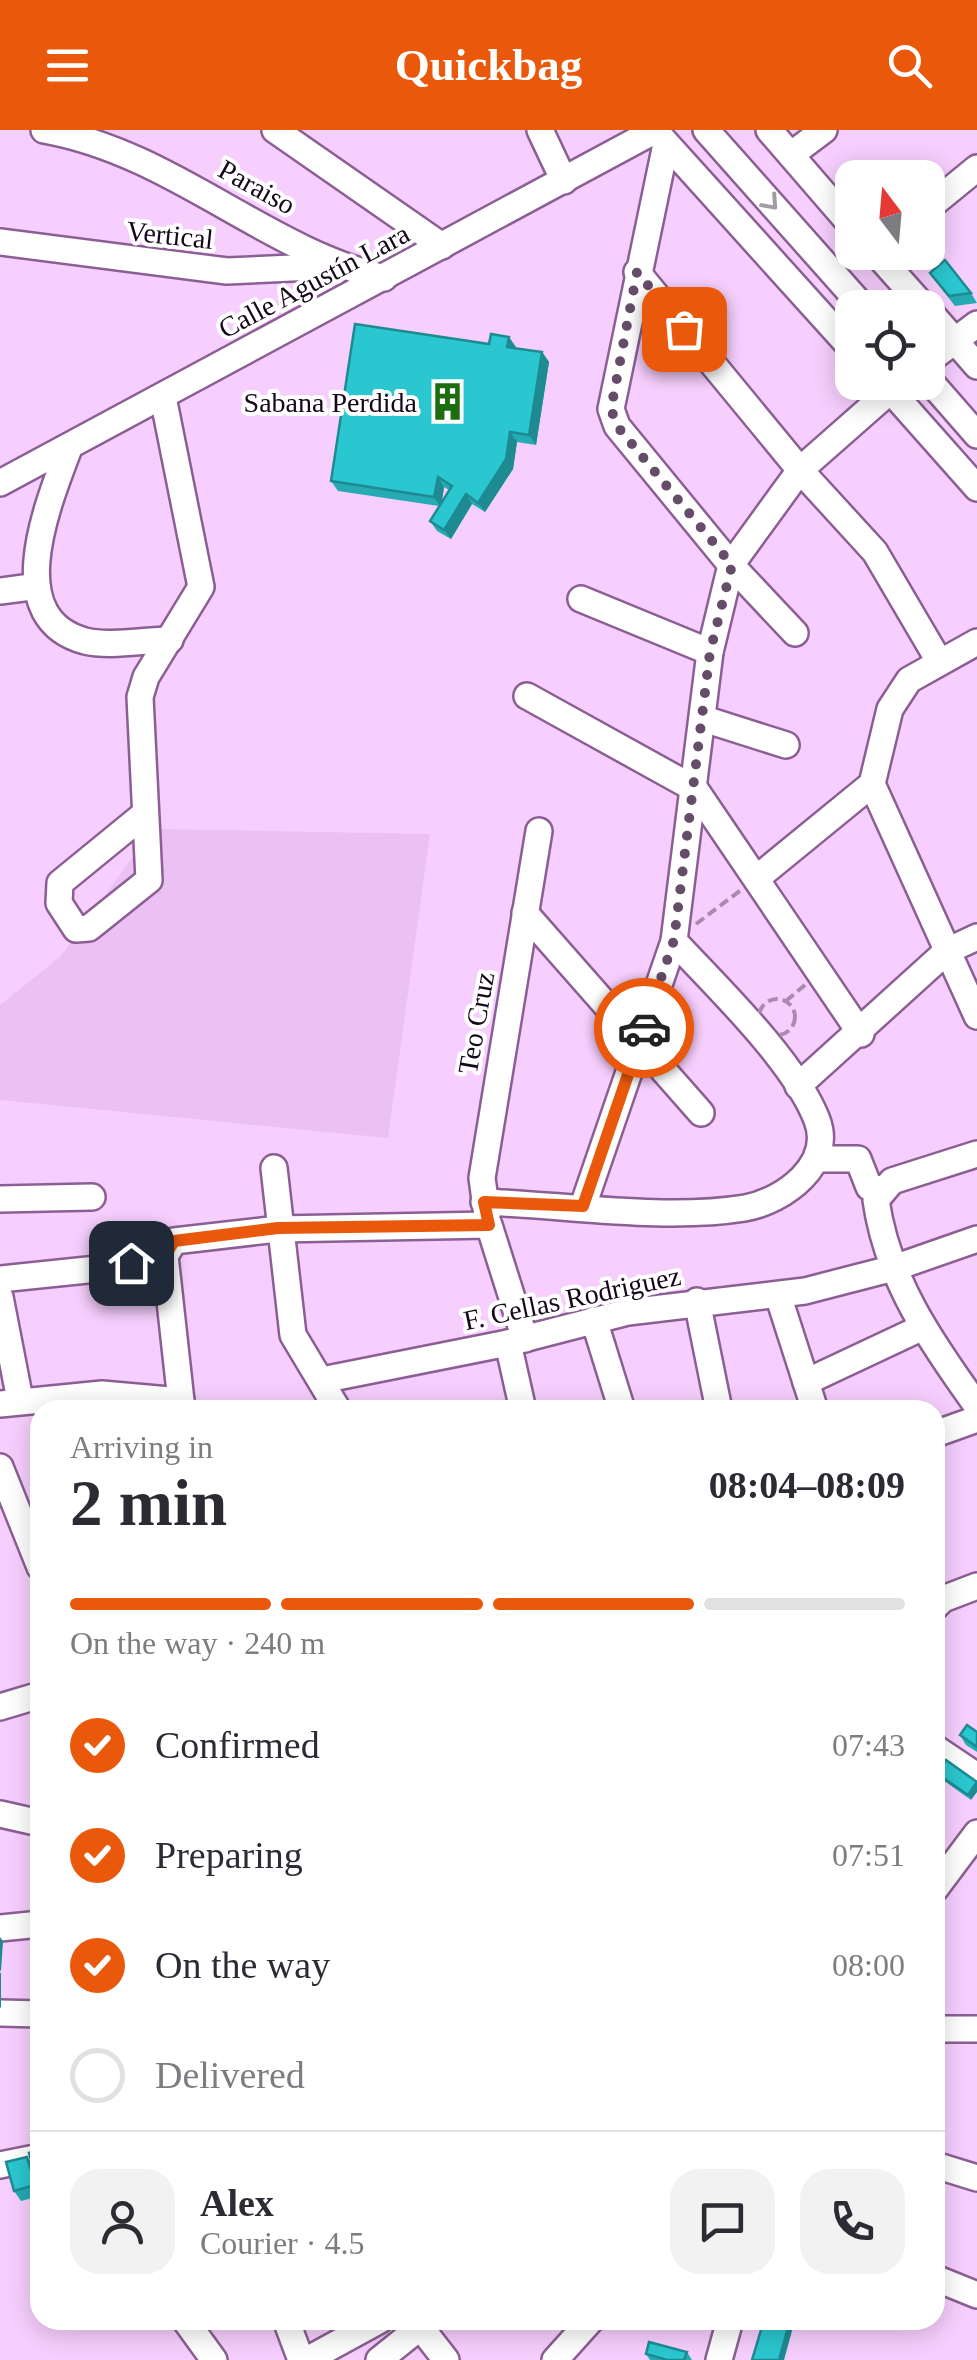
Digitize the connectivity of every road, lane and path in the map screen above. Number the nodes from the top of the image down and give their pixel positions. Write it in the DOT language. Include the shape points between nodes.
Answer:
graph roads {
  1 [pos="44,130"];
  2 [pos="275,130"];
  3 [pos="540,130"];
  4 [pos="706,130"];
  5 [pos="768,130"];
  6 [pos="824,130"];
  7 [pos="659,135"];
  8 [pos="792,154"];
  9 [pos="977,168"];
  10 [pos="564,182"];
  11 [pos="945,194"];
  12 [pos="835,206"];
  13 [pos="0,242"];
  14 [pos="442,246"];
  15 [pos="335,266"];
  16 [pos="891,270"];
  17 [pos="637,272"];
  18 [pos="384,278"];
  19 [pos="848,290"];
  20 [pos="909,290"];
  21 [pos="977,324"];
  22 [pos="945,329"];
  23 [pos="835,330"];
  24 [pos="955,340"];
  25 [pos="945,348"];
  26 [pos="977,366"];
  27 [pos="163,397"];
  28 [pos="945,398"];
  29 [pos="875,400"];
  30 [pos="904,400"];
  31 [pos="977,435"];
  32 [pos="69,448"];
  33 [pos="800,470"];
  34 [pos="0,484"];
  35 [pos="977,488"];
  36 [pos="732,565"];
  37 [pos="31,587"];
  38 [pos="0,590"];
  39 [pos="581,599"];
  40 [pos="795,633"];
  41 [pos="170,640"];
  42 [pos="977,642"];
  43 [pos="710,652"];
  44 [pos="939,661"];
  45 [pos="528,696"];
  46 [pos="704,719"];
  47 [pos="786,745"];
  48 [pos="872,784"];
  49 [pos="695,789"];
  50 [pos="142,816"];
  51 [pos="539,831"];
  52 [pos="756,878"];
  53 [pos="525,913"];
  54 [pos="977,937"];
  55 [pos="674,940"];
  56 [pos="947,951"];
  57 [pos="977,1016"];
  58 [pos="861,1034"];
  59 [pos="638,1044"];
  60 [pos="798,1086"];
  61 [pos="701,1113"];
  62 [pos="977,1154"];
  63 [pos="818,1159"];
  64 [pos="274,1168"];
  65 [pos="881,1190"];
  66 [pos="92,1197"];
  67 [pos="0,1200"];
  68 [pos="583,1206"];
  69 [pos="490,1224"];
  70 [pos="278,1228"];
  71 [pos="977,1239"];
  72 [pos="165,1256"];
  73 [pos="894,1268"];
  74 [pos="0,1278"];
  75 [pos="778,1295"];
  76 [pos="0,1298"];
  77 [pos="698,1301"];
  78 [pos="594,1320"];
  79 [pos="921,1328"];
  80 [pos="516,1341"];
  81 [pos="322,1380"];
  82 [pos="806,1382"];
  83 [pos="33,1400"];
  84 [pos="145,1400"];
  85 [pos="180,1400"];
  86 [pos="333,1400"];
  87 [pos="523,1400"];
  88 [pos="619,1400"];
  89 [pos="717,1400"];
  90 [pos="812,1400"];
  91 [pos="10,1402"];
  92 [pos="977,1406"];
  93 [pos="977,1420"];
  94 [pos="945,1431"];
  95 [pos="0,1467"];
  96 [pos="30,1527"];
  97 [pos="977,1586"];
  98 [pos="945,1598"];
  99 [pos="30,1698"];
  100 [pos="0,1707"];
  101 [pos="945,1755"];
  102 [pos="977,1776"];
  103 [pos="0,1814"];
  104 [pos="30,1822"];
  105 [pos="977,1833"];
  106 [pos="945,1872"];
  107 [pos="30,1925"];
  108 [pos="0,1928"];
  109 [pos="0,2013"];
  110 [pos="30,2014"];
  111 [pos="945,2029"];
  112 [pos="977,2029"];
  113 [pos="30,2159"];
  114 [pos="0,2165"];
  115 [pos="945,2168"];
  116 [pos="977,2178"];
  117 [pos="945,2282"];
  118 [pos="977,2294"];
  119 [pos="193,2330"];
  120 [pos="290,2330"];
  121 [pos="361,2330"];
  122 [pos="414,2330"];
  123 [pos="427,2330"];
  124 [pos="581,2330"];
  125 [pos="727,2330"];
  126 [pos="214,2360"];
  127 [pos="304,2360"];
  128 [pos="378,2360"];
  129 [pos="446,2360"];
  130 [pos="555,2360"];
  131 [pos="718,2360"];
  1 -- 15 [label="street, Paraiso" via="109,144"];
  2 -- 14 [label="street"];
  3 -- 10 [label="street"];
  4 -- 19 [label="street, one-way"];
  5 -- 8 [label="street"];
  6 -- 8 [label="street"];
  7 -- 10 [label="street, Calle Agustín Lara"];
  7 -- 17 [label="street"];
  7 -- 23 [label="street"];
  8 -- 12 [label="street"];
  9 -- 11 [label="street"];
  10 -- 14 [label="street, Calle Agustín Lara"];
  13 -- 15 [label="street, Vertical" via="227,271"];
  14 -- 18 [label="street, Calle Agustín Lara"];
  15 -- 18 [label="street, Paraiso"];
  16 -- 20 [label="street"];
  17 -- 33 [label="street"];
  17 -- 36 [label="street" via="611,409 617,426"];
  18 -- 27 [label="street, Calle Agustín Lara"];
  21 -- 24 [label="street"];
  22 -- 24 [label="street"];
  24 -- 25 [label="street"];
  24 -- 26 [label="street"];
  27 -- 32 [label="street, Calle Agustín Lara"];
  27 -- 41 [label="street" via="201,578"];
  28 -- 31 [label="street"];
  29 -- 33 [label="street"];
  30 -- 35 [label="street"];
  32 -- 34 [label="street, Calle Agustín Lara"];
  32 -- 37 [label="street" via="38,530"];
  33 -- 36 [label="street"];
  33 -- 44 [label="street" via="875,552"];
  36 -- 40 [label="street"];
  36 -- 43 [label="street"];
  37 -- 38 [label="street"];
  37 -- 41 [label="street" via="50,623 71,636 88,642"];
  39 -- 43 [label="street"];
  41 -- 50 [label="street" via="140,698"];
  42 -- 44 [label="street"];
  43 -- 46 [label="street"];
  44 -- 48 [label="street" via="909,680 890,709"];
  45 -- 49 [label="street"];
  46 -- 47 [label="street"];
  46 -- 49 [label="street"];
  48 -- 52 [label="street"];
  48 -- 56 [label="street"];
  49 -- 52 [label="street"];
  49 -- 55 [label="street"];
  51 -- 53 [label="street, Teo Cruz"];
  52 -- 55 [label="path"];
  52 -- 58 [label="street"];
  53 -- 59 [label="street"];
  53 -- 69 [label="street, Teo Cruz" via="482,1178"];
  54 -- 56 [label="street"];
  55 -- 59 [label="street"];
  55 -- 60 [label="street"];
  56 -- 57 [label="street"];
  56 -- 58 [label="street"];
  58 -- 60 [label="street"];
  59 -- 61 [label="street"];
  59 -- 68 [label="street"];
  60 -- 63 [label="street" via="818,1122"];
  62 -- 65 [label="street" via="892,1180"];
  63 -- 65 [label="street" via="858,1160 869,1187"];
  63 -- 68 [label="street" via="786,1189 748,1208"];
  64 -- 70 [label="street"];
  65 -- 73 [label="street" via="878,1212"];
  66 -- 67 [label="street"];
  68 -- 69 [label="street"];
  69 -- 70 [label="street"];
  69 -- 80 [label="street, Teo Cruz"];
  70 -- 72 [label="street" via="174,1241"];
  70 -- 81 [label="street" via="293,1335"];
  71 -- 73 [label="street, F. Cellas Rodriguez"];
  72 -- 74 [label="street"];
  72 -- 85 [label="street"];
  73 -- 75 [label="street, F. Cellas Rodriguez"];
  73 -- 79 [label="street"];
  75 -- 77 [label="street, F. Cellas Rodriguez"];
  75 -- 82 [label="street"];
  76 -- 91 [label="street"];
  77 -- 78 [label="street, F. Cellas Rodriguez"];
  77 -- 89 [label="street"];
  78 -- 80 [label="street, F. Cellas Rodriguez"];
  78 -- 88 [label="street"];
  79 -- 82 [label="street"];
  79 -- 92 [label="street"];
  80 -- 81 [label="street, F. Cellas Rodriguez"];
  80 -- 87 [label="street"];
  81 -- 86 [label="street"];
  82 -- 90 [label="street"];
  83 -- 84 [label="street" via="102,1394"];
  93 -- 94 [label="street"];
  95 -- 96 [label="street"];
  97 -- 98 [label="street"];
  99 -- 100 [label="street"];
  101 -- 102 [label="street"];
  103 -- 104 [label="street"];
  105 -- 106 [label="street"];
  107 -- 108 [label="street"];
  109 -- 110 [label="street"];
  111 -- 112 [label="street"];
  113 -- 114 [label="street"];
  115 -- 116 [label="street"];
  117 -- 118 [label="street"];
  119 -- 126 [label="street"];
  120 -- 127 [label="street"];
  121 -- 127 [label="street"];
  122 -- 128 [label="street"];
  123 -- 129 [label="street"];
  124 -- 130 [label="street"];
  125 -- 131 [label="street"];
}
